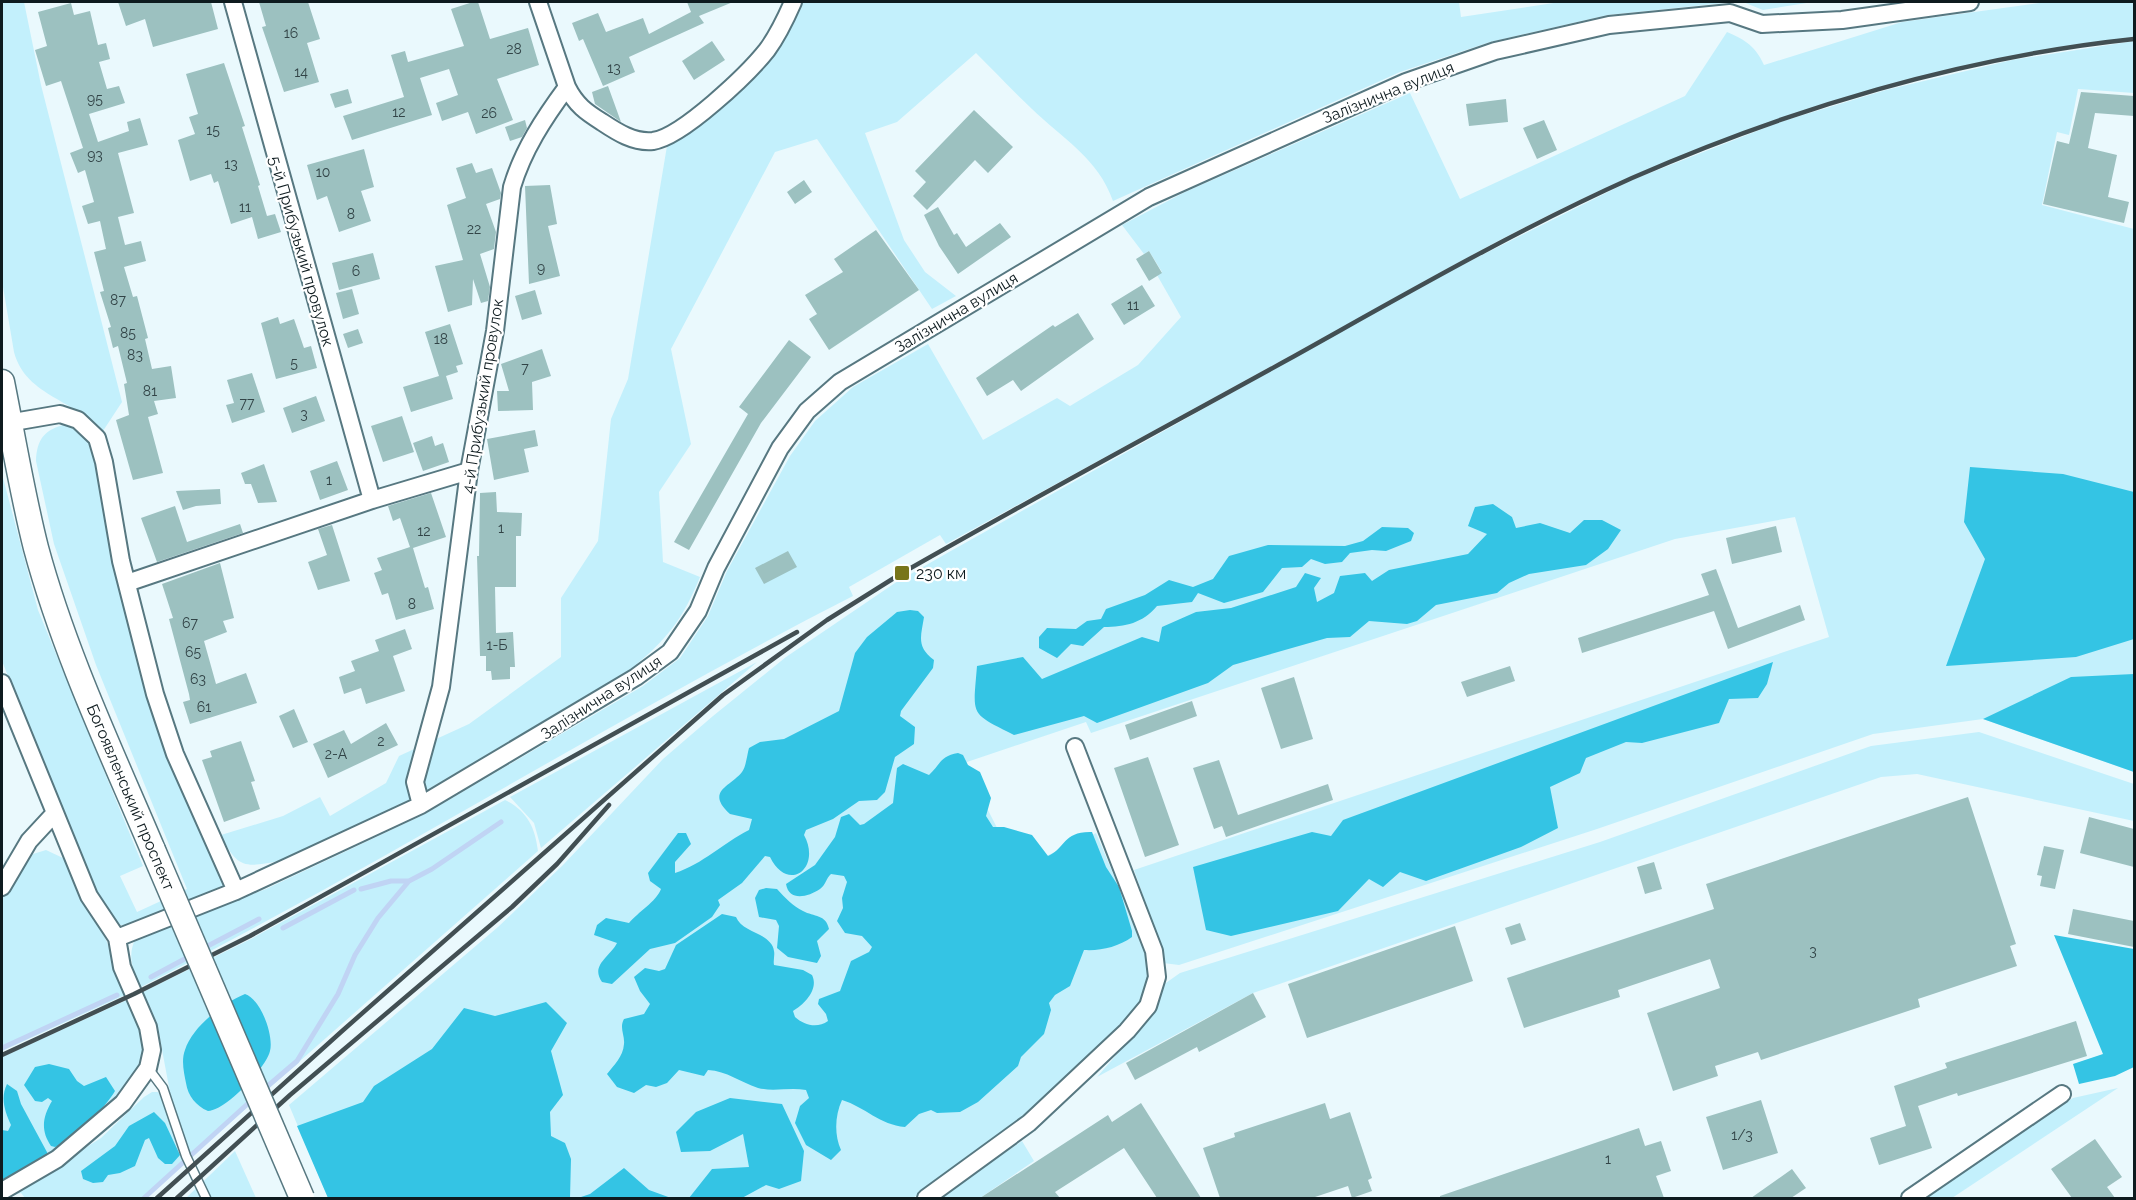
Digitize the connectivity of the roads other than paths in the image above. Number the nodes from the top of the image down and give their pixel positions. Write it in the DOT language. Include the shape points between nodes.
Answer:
graph roads {
  1 [pos="233,2"];
  2 [pos="538,2"];
  3 [pos="793,2"];
  4 [pos="1970,2"];
  5 [pos="567,87"];
  6 [pos="2,382"];
  7 [pos="6,423"];
  8 [pos="469,471"];
  9 [pos="372,500"];
  10 [pos="127,583"];
  11 [pos="2,683"];
  12 [pos="1075,747"];
  13 [pos="421,805"];
  14 [pos="54,814"];
  15 [pos="2,887"];
  16 [pos="237,891"];
  17 [pos="117,938"];
  18 [pos="148,1068"];
  19 [pos="2062,1094"];
  20 [pos="2,1191"];
  21 [pos="206,1198"];
  22 [pos="302,1198"];
  23 [pos="926,1198"];
  24 [pos="1910,1198"];
  1 -- 9 [label="street, 5-й Прибузький провулок"];
  2 -- 5 [label="street"];
  3 -- 5 [label="street" via="766,51 689,124 667,136 645,141 615,131 580,108"];
  4 -- 13 [label="street, Залізнична вулиця" via="1842,20 1762,24 1730,13 1620,24 1495,51 1406,82 1149,197 840,382 807,411 780,448 698,611 670,652 636,677"];
  5 -- 8 [label="street, 4-й Прибузький провулок" via="541,124 512,187 495,331"];
  6 -- 7 [label="main road, Богоявленський проспект"];
  7 -- 10 [label="street" via="60,414 78,420 97,438"];
  7 -- 22 [label="main road, Богоявленський проспект, bridge" via="36,548 92,708"];
  8 -- 9 [label="street"];
  8 -- 13 [label="street, 4-й Прибузький провулок" via="441,687 415,782"];
  9 -- 10 [label="street"];
  10 -- 16 [label="street" via="155,694 175,754"];
  11 -- 14 [label="street"];
  12 -- 23 [label="street" via="1154,951 1157,977 1148,1006 1127,1031 1029,1123"];
  13 -- 16 [label="street, Залізнична вулиця"];
  14 -- 15 [label="street" via="29,841"];
  14 -- 17 [label="street" via="88,896"];
  16 -- 17 [label="street, Залізнична вулиця"];
  17 -- 18 [label="street" via="122,967 152,1040"];
  18 -- 20 [label="street" via="123,1103 80,1140 57,1159"];
  18 -- 21 [label="lane" via="163,1088 186,1156"];
  19 -- 24 [label="street"];
}
